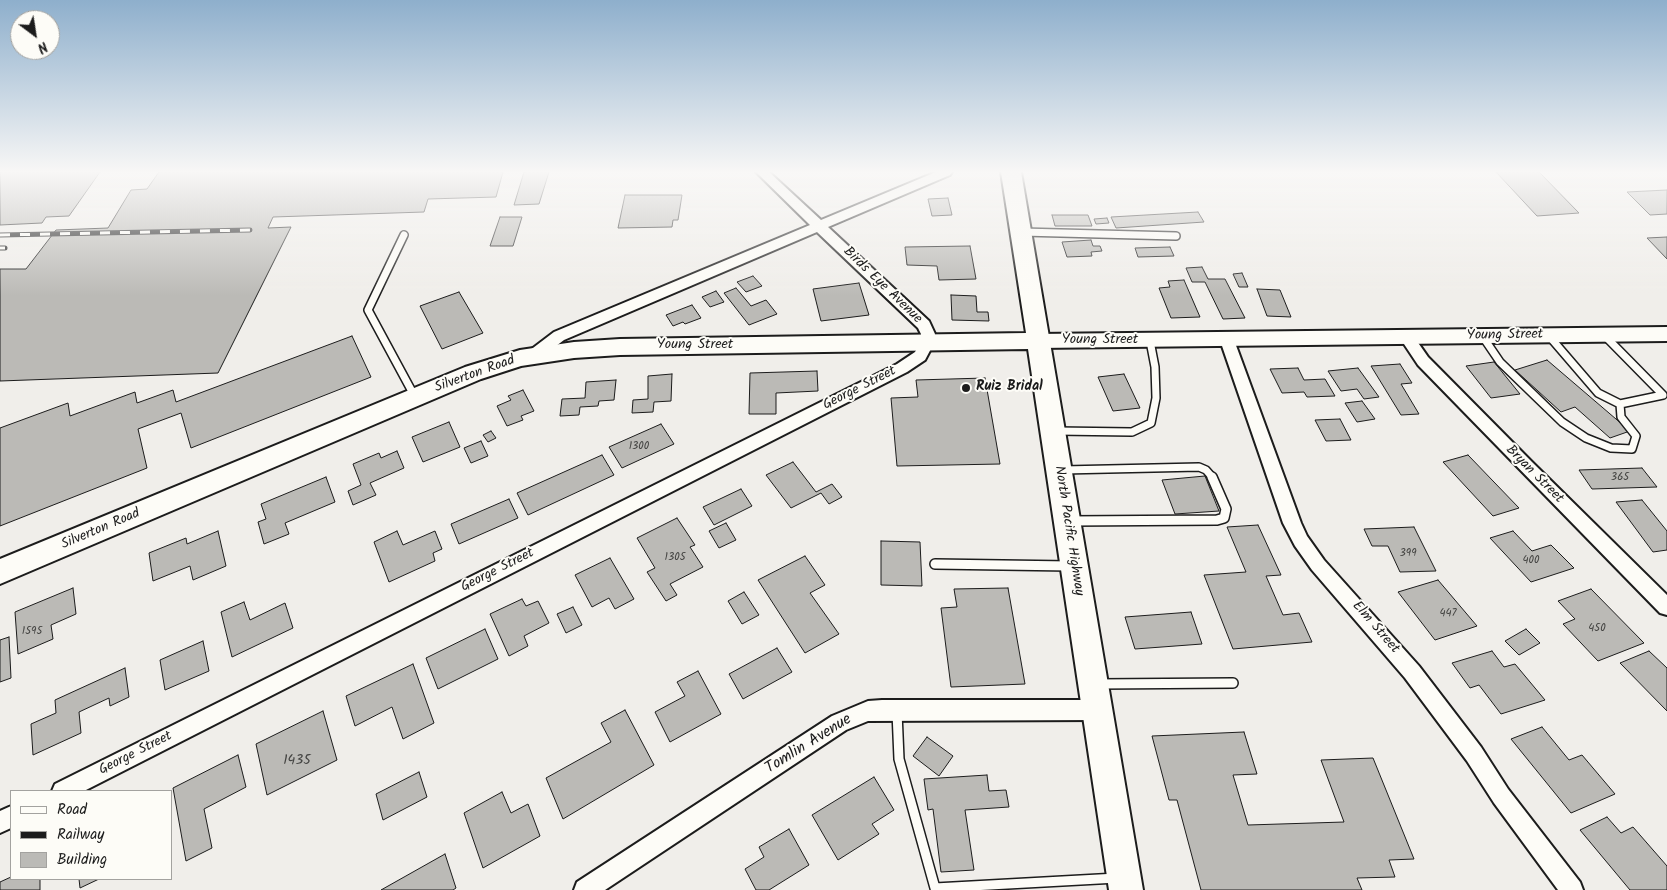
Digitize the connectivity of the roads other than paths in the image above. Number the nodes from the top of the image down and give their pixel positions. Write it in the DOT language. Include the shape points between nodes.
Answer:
graph roads {
  1 [pos="806,214"];
  2 [pos="847,214"];
  3 [pos="1017,214"];
  4 [pos="818,226"];
  5 [pos="1020,232"];
  6 [pos="404,235"];
  7 [pos="1176,236"];
  8 [pos="1667,334"];
  9 [pos="1604,335"];
  10 [pos="1548,336"];
  11 [pos="1482,337"];
  12 [pos="1407,338"];
  13 [pos="1227,340"];
  14 [pos="1038,341"];
  15 [pos="1150,341"];
  16 [pos="927,343"];
  17 [pos="534,355"];
  18 [pos="415,397"];
  19 [pos="1620,404"];
  20 [pos="1052,431"];
  21 [pos="1058,470"];
  22 [pos="1066,520"];
  23 [pos="935,564"];
  24 [pos="1074,566"];
  25 [pos="0,572"];
  26 [pos="1665,604"];
  27 [pos="1233,683"];
  28 [pos="1095,697"];
  29 [pos="897,710"];
  30 [pos="64,790"];
  31 [pos="1125,884"];
  32 [pos="585,890"];
  33 [pos="1572,890"];
  1 -- 4 [label="street, Birds Eye Avenue"];
  2 -- 4 [label="street, Silverton Road"];
  3 -- 5 [label="main road, North Pacific Highway"];
  4 -- 16 [label="street, Birds Eye Avenue" via="924,325"];
  4 -- 17 [label="street, Silverton Road" via="559,336"];
  5 -- 7 [label="lane"];
  5 -- 14 [label="main road, North Pacific Highway"];
  6 -- 18 [label="lane" via="368,310"];
  8 -- 9 [label="main road, Young Street"];
  9 -- 10 [label="main road, Young Street"];
  9 -- 19 [label="lane" via="1663,395"];
  10 -- 11 [label="main road, Young Street"];
  10 -- 19 [label="lane" via="1598,393"];
  11 -- 12 [label="main road, Young Street"];
  11 -- 19 [label="lane" via="1500,362 1562,422 1586,438 1611,448 1632,449 1636,436 1621,417"];
  12 -- 13 [label="main road, Young Street"];
  12 -- 26 [label="street, Bryan Street" via="1423,360 1519,460"];
  13 -- 15 [label="main road, Young Street"];
  13 -- 33 [label="street, Elm Street" via="1301,541 1412,672"];
  14 -- 15 [label="main road, Young Street"];
  14 -- 16 [label="main road, Young Street"];
  14 -- 20 [label="main road, North Pacific Highway"];
  15 -- 20 [label="lane" via="1156,398 1151,423 1132,432"];
  16 -- 17 [label="main road, Young Street" via="620,347"];
  16 -- 30 [label="street, George Street" via="920,356 902,368"];
  17 -- 18 [label="main road, Silverton Road" via="491,367"];
  18 -- 25 [label="main road, Silverton Road"];
  20 -- 21 [label="main road, North Pacific Highway"];
  21 -- 22 [label="main road, North Pacific Highway"];
  21 -- 22 [label="lane" via="1200,468 1214,479 1226,509 1224,518 1217,520"];
  22 -- 24 [label="main road, North Pacific Highway"];
  23 -- 24 [label="lane"];
  24 -- 28 [label="main road, North Pacific Highway"];
  27 -- 28 [label="lane"];
  28 -- 29 [label="street, Tomlin Avenue"];
  28 -- 31 [label="main road, North Pacific Highway"];
  29 -- 31 [label="lane" via="899,759 935,888"];
  29 -- 32 [label="street, Tomlin Avenue" via="868,711 839,723"];
}
